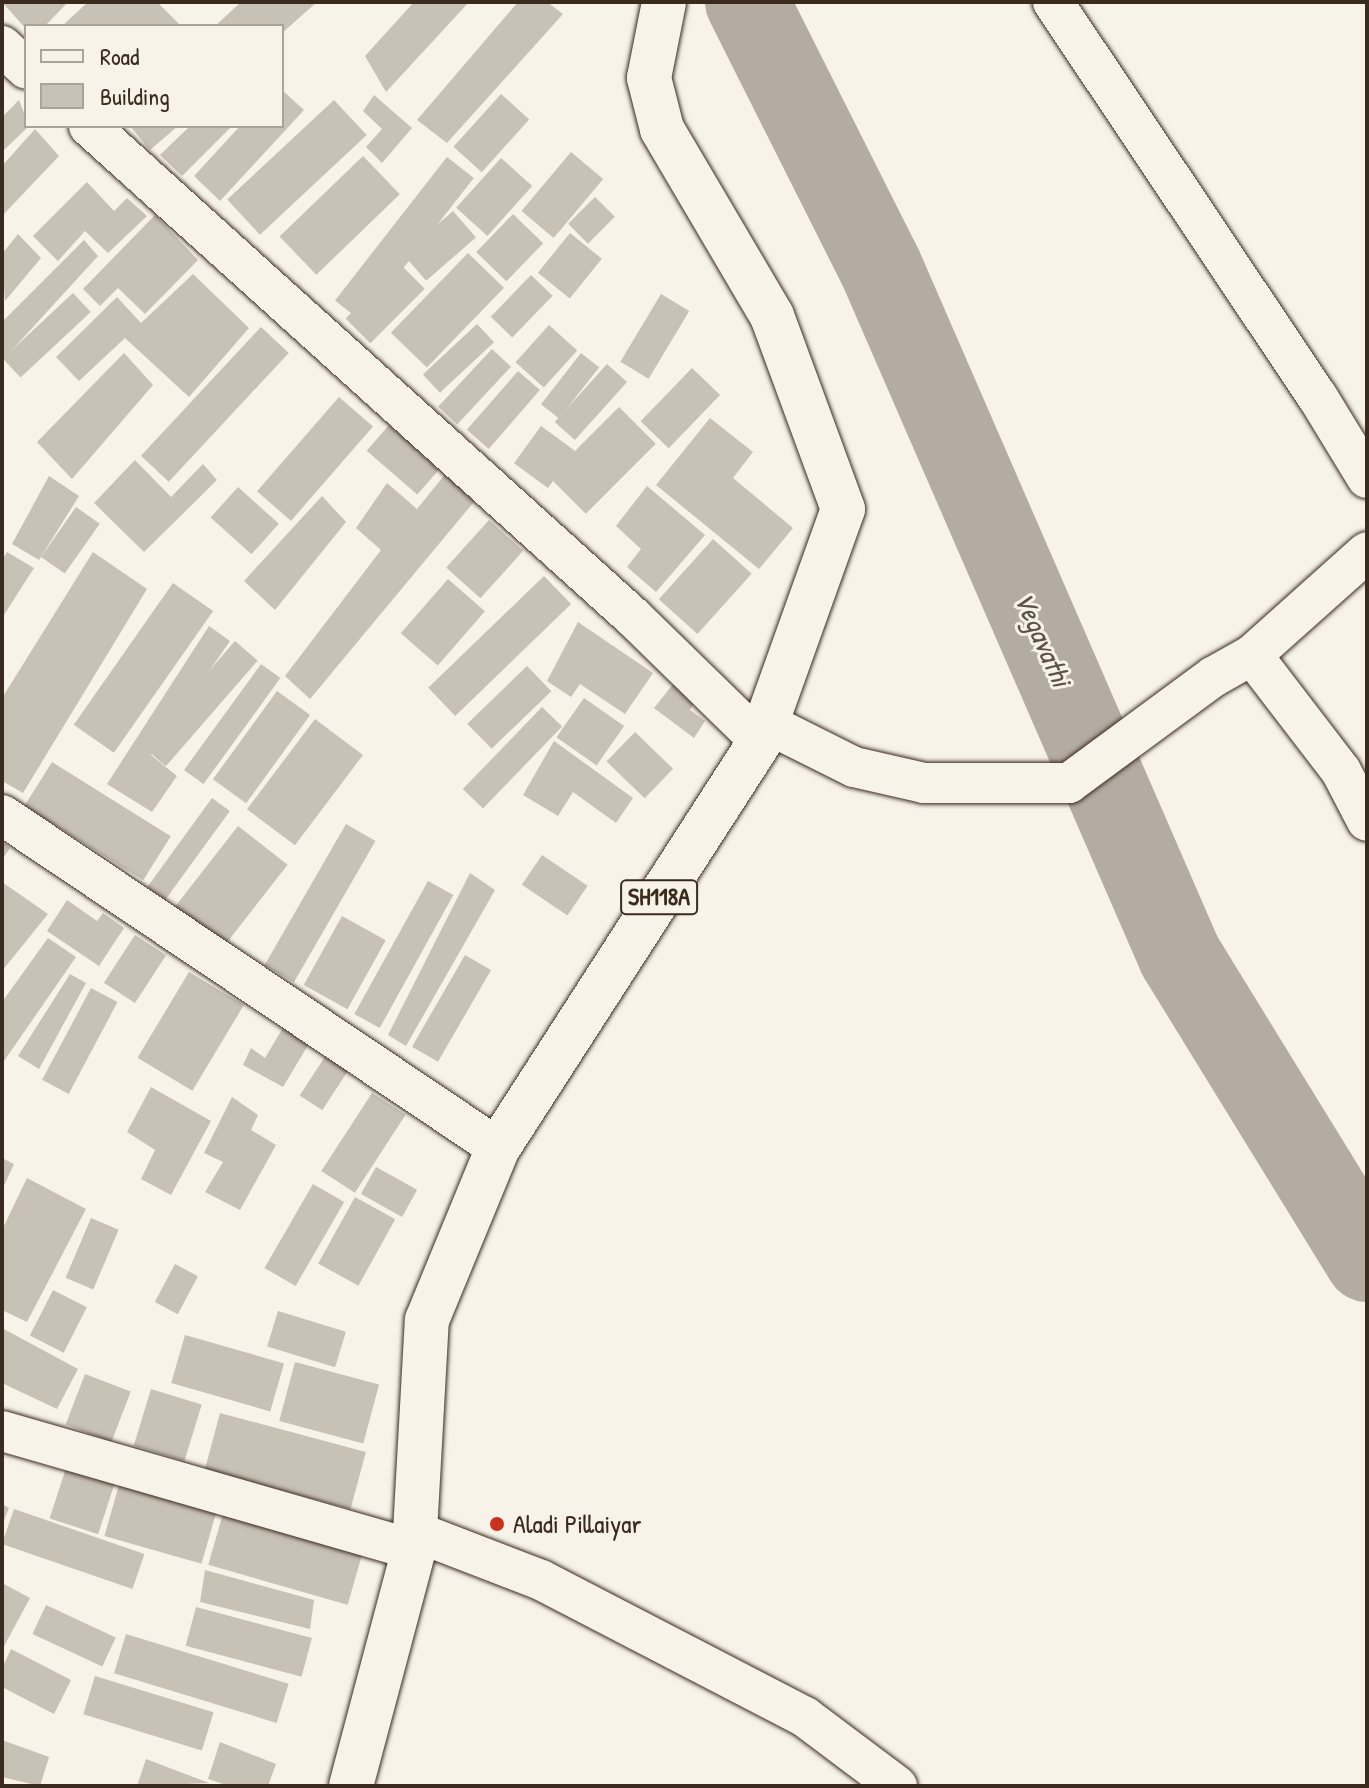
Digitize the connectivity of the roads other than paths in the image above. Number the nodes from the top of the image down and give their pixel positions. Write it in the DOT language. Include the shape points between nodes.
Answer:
graph roads {
  1 [pos="1053,2"];
  2 [pos="660,15"];
  3 [pos="2,46"];
  4 [pos="24,66"];
  5 [pos="91,128"];
  6 [pos="1367,478"];
  7 [pos="1361,568"];
  8 [pos="1252,655"];
  9 [pos="763,732"];
  10 [pos="2,815"];
  11 [pos="1367,821"];
  12 [pos="498,1148"];
  13 [pos="2,1431"];
  14 [pos="414,1541"];
  15 [pos="351,1786"];
  16 [pos="897,1786"];
  1 -- 6 [label="street"];
  2 -- 9 [label="main road, SH118A" via="649,78 662,129 772,316 843,509"];
  3 -- 4 [label="street"];
  5 -- 9 [label="street"];
  7 -- 8 [label="street"];
  8 -- 9 [label="street" via="1213,677 1069,783 924,783 854,767"];
  8 -- 11 [label="street" via="1341,771"];
  9 -- 12 [label="main road, SH118A"];
  10 -- 12 [label="street"];
  12 -- 14 [label="main road, SH118A" via="427,1320"];
  13 -- 14 [label="street"];
  14 -- 15 [label="main road, SH118A"];
  14 -- 16 [label="street" via="541,1580 805,1717"];
}
